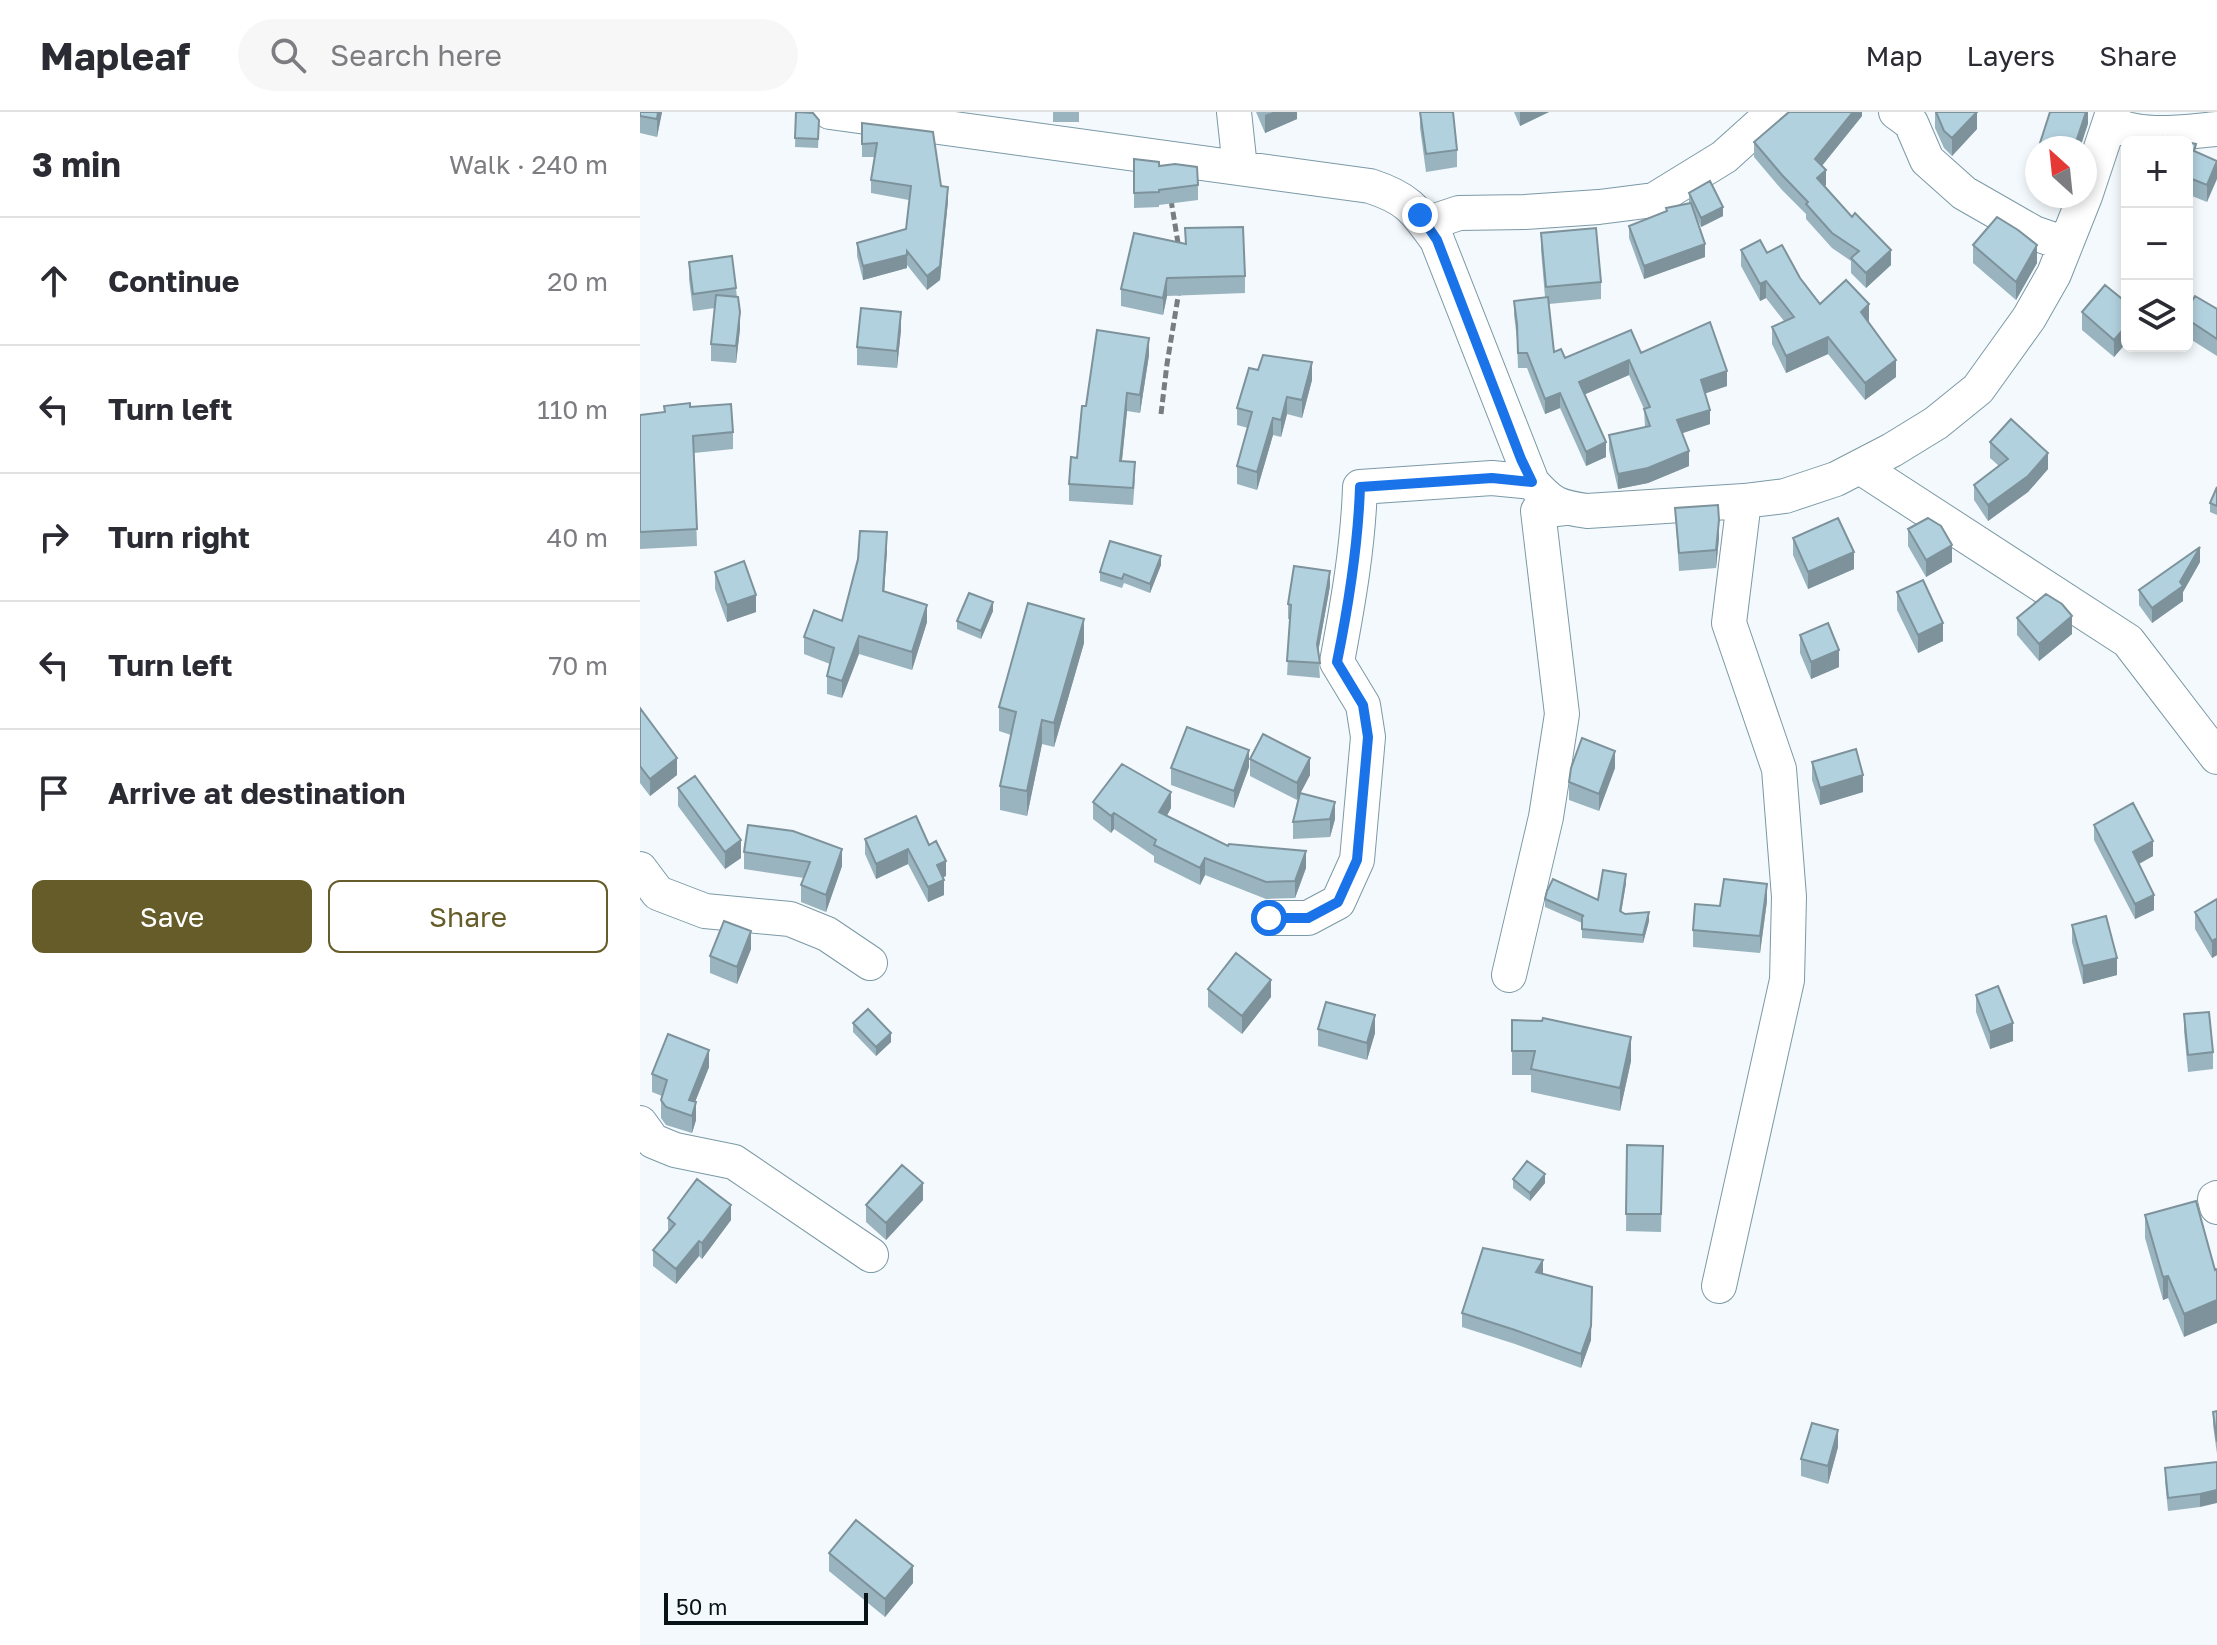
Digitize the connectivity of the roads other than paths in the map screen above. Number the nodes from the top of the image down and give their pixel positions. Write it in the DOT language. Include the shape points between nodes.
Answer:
graph roads {
  1 [pos="830,112"];
  2 [pos="1234,112"];
  3 [pos="1774,112"];
  4 [pos="1896,112"];
  5 [pos="2111,118"];
  6 [pos="2217,129"];
  7 [pos="2097,160"];
  8 [pos="1240,168"];
  9 [pos="2080,208"];
  10 [pos="1426,224"];
  11 [pos="2066,244"];
  12 [pos="1860,467"];
  13 [pos="1532,482"];
  14 [pos="1744,501"];
  15 [pos="1565,508"];
  16 [pos="2217,757"];
  17 [pos="640,869"];
  18 [pos="1269,918"];
  19 [pos="870,963"];
  20 [pos="1509,975"];
  21 [pos="640,1123"];
  22 [pos="2217,1198"];
  23 [pos="2217,1207"];
  24 [pos="871,1255"];
  25 [pos="1719,1286"];
  1 -- 8 [label="street"];
  2 -- 8 [label="street"];
  3 -- 10 [label="street" via="1724,157 1654,200 1459,213"];
  4 -- 11 [label="street" via="1911,123 1927,160 1964,193 2034,233"];
  5 -- 6 [label="street" via="2121,129"];
  5 -- 7 [label="street"];
  8 -- 10 [label="street" via="1370,186 1407,202"];
  9 -- 11 [label="street"];
  10 -- 13 [label="street" via="1437,240"];
  11 -- 12 [label="street" via="2029,318 1978,389 1936,423"];
  12 -- 14 [label="street" via="1785,496"];
  12 -- 16 [label="street" via="2128,641"];
  13 -- 15 [label="street"];
  13 -- 18 [label="street" via="1492,478 1360,487 1358,534 1337,662 1363,705 1368,737 1357,860 1338,902 1308,918"];
  14 -- 15 [label="street"];
  14 -- 25 [label="street" via="1729,623 1779,769 1789,897 1787,980"];
  15 -- 20 [label="street" via="1538,511 1562,714 1546,817"];
  17 -- 19 [label="street" via="658,893 705,911 790,919 827,934"];
  21 -- 24 [label="street" via="653,1141 734,1162"];
  22 -- 23 [label="street"];
}
